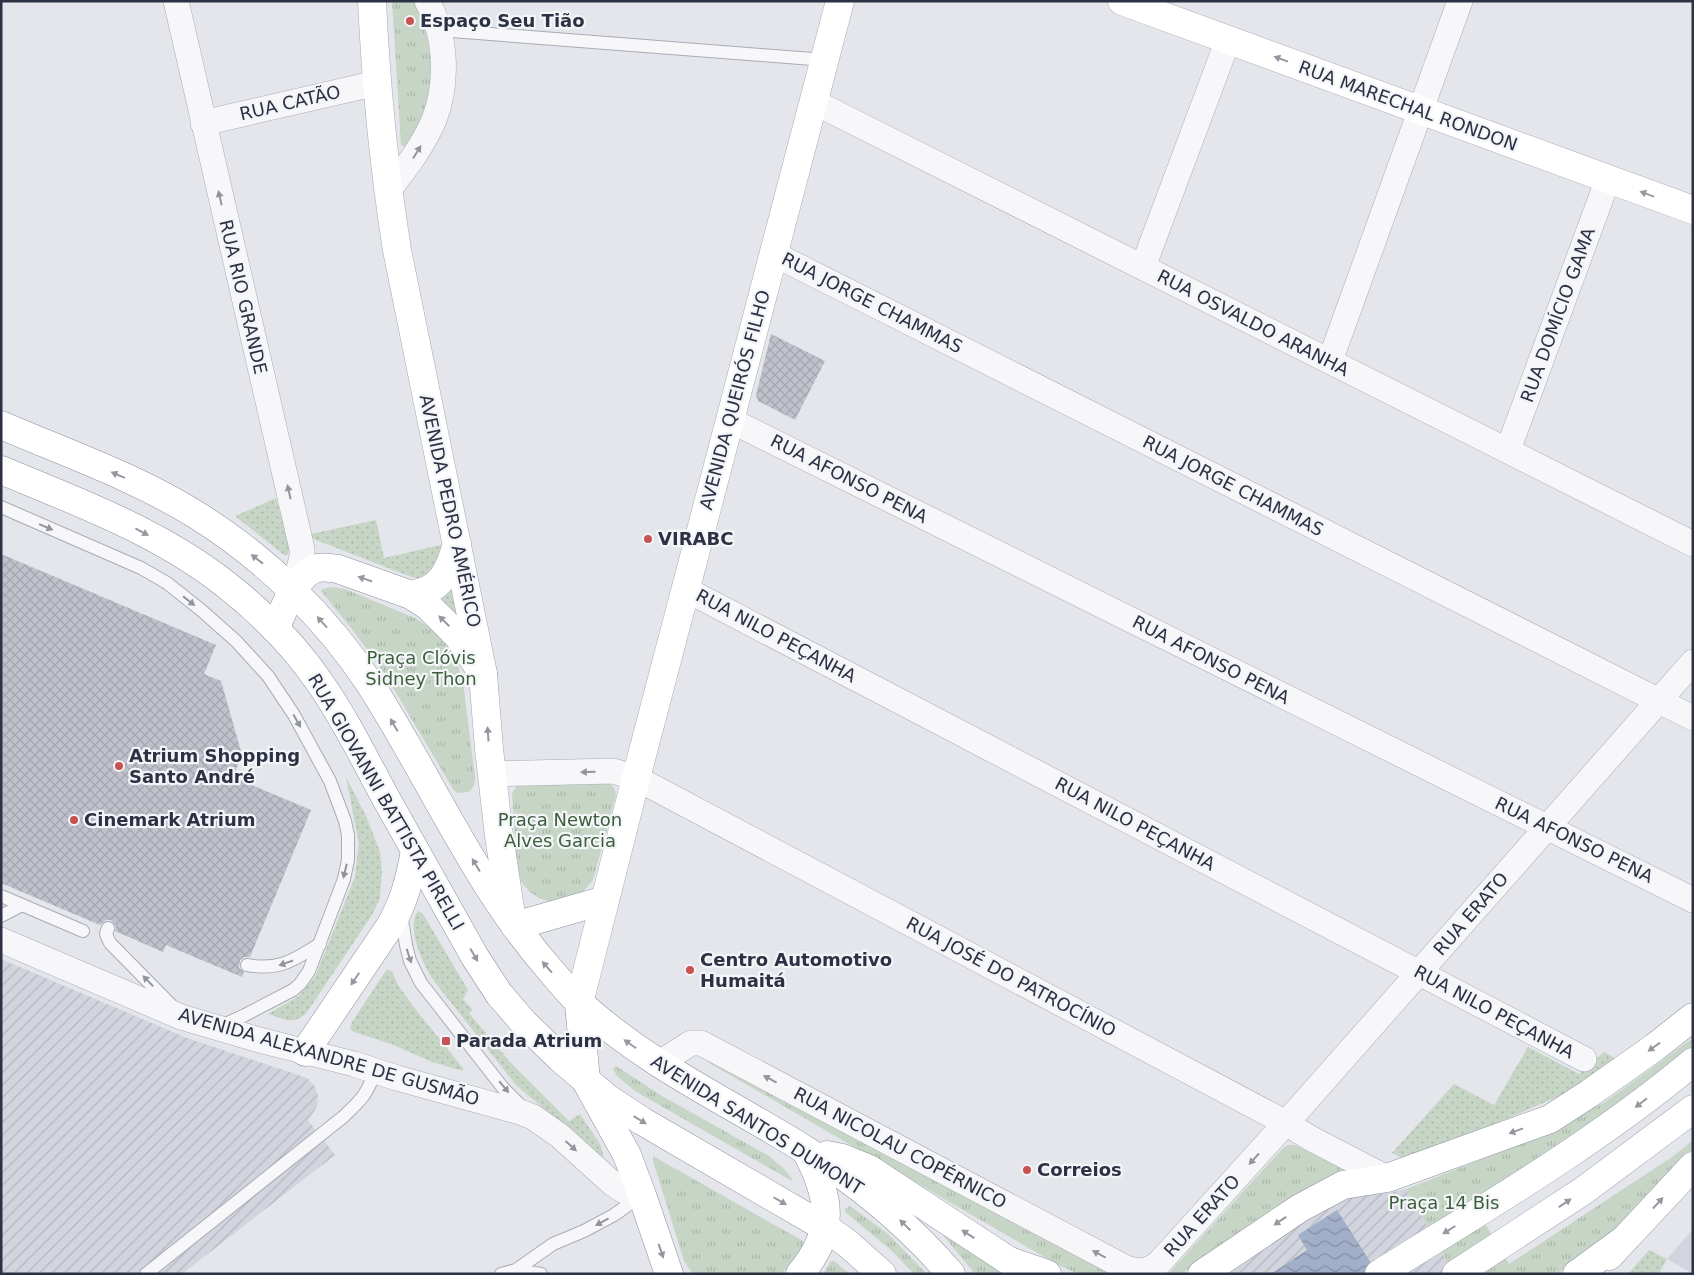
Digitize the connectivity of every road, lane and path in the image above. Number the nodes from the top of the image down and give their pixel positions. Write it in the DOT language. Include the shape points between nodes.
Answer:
graph roads {
  1 [pos="176,1"];
  2 [pos="372,1"];
  3 [pos="427,1"];
  4 [pos="840,1"];
  5 [pos="1122,1"];
  6 [pos="1460,1"];
  7 [pos="439,30"];
  8 [pos="1228,40"];
  9 [pos="825,60"];
  10 [pos="377,83"];
  11 [pos="814,102"];
  12 [pos="1421,111"];
  13 [pos="203,123"];
  14 [pos="1608,179"];
  15 [pos="388,191"];
  16 [pos="1693,210"];
  17 [pos="774,254"];
  18 [pos="1143,267"];
  19 [pos="1330,361"];
  20 [pos="730,420"];
  21 [pos="1,425"];
  22 [pos="1508,450"];
  23 [pos="1,470"];
  24 [pos="1,507"];
  25 [pos="457,544"];
  26 [pos="1693,544"];
  27 [pos="686,589"];
  28 [pos="293,592"];
  29 [pos="411,594"];
  30 [pos="275,629"];
  31 [pos="1693,662"];
  32 [pos="484,674"];
  33 [pos="1658,701"];
  34 [pos="1693,718"];
  35 [pos="492,774"];
  36 [pos="636,778"];
  37 [pos="1547,827"];
  38 [pos="416,851"];
  39 [pos="1,896"];
  40 [pos="605,900"];
  41 [pos="1693,900"];
  42 [pos="22,905"];
  43 [pos="400,908"];
  44 [pos="1,916"];
  45 [pos="514,923"];
  46 [pos="108,928"];
  47 [pos="82,931"];
  48 [pos="1,940"];
  49 [pos="320,944"];
  50 [pos="246,965"];
  51 [pos="1418,973"];
  52 [pos="579,1003"];
  53 [pos="181,1017"];
  54 [pos="1693,1017"];
  55 [pos="217,1028"];
  56 [pos="305,1052"];
  57 [pos="1584,1059"];
  58 [pos="1693,1062"];
  59 [pos="658,1064"];
  60 [pos="375,1070"];
  61 [pos="586,1081"];
  62 [pos="1693,1109"];
  63 [pos="532,1117"];
  64 [pos="1286,1123"];
  65 [pos="806,1151"];
  66 [pos="1693,1166"];
  67 [pos="1387,1178"];
  68 [pos="642,1195"];
  69 [pos="826,1228"];
  70 [pos="1625,1239"];
  71 [pos="1017,1267"];
  72 [pos="516,1270"];
  73 [pos="1144,1271"];
  74 [pos="146,1274"];
  75 [pos="501,1274"];
  76 [pos="541,1274"];
  77 [pos="669,1274"];
  78 [pos="800,1274"];
  79 [pos="882,1274"];
  80 [pos="951,1274"];
  81 [pos="1047,1274"];
  82 [pos="1202,1274"];
  83 [pos="1379,1274"];
  84 [pos="1456,1274"];
  85 [pos="1577,1274"];
  86 [pos="1592,1274"];
  1 -- 13 [label="street, RUA RIO GRANDE"];
  2 -- 10 [label="main road, AVENIDA PEDRO AMÉRICO"];
  3 -- 7 [label="street"];
  4 -- 9 [label="main road, AVENIDA QUEIRÓS FILHO"];
  5 -- 8 [label="main road, RUA MARECHAL RONDON"];
  6 -- 12 [label="street"];
  7 -- 9 [label="lane"];
  15 -- 7 [label="street, one-way" via="434,121 443,82 444,60"];
  12 -- 8 [label="main road, RUA MARECHAL RONDON, one-way"];
  8 -- 18 [label="street"];
  9 -- 11 [label="main road, AVENIDA QUEIRÓS FILHO"];
  10 -- 13 [label="street, RUA CATÃO"];
  10 -- 15 [label="main road, AVENIDA PEDRO AMÉRICO"];
  11 -- 17 [label="main road, AVENIDA QUEIRÓS FILHO"];
  11 -- 18 [label="street, RUA OSVALDO ARANHA"];
  12 -- 14 [label="main road, RUA MARECHAL RONDON"];
  12 -- 19 [label="street"];
  28 -- 13 [label="street, RUA RIO GRANDE, one-way" via="302,549"];
  16 -- 14 [label="main road, RUA MARECHAL RONDON, one-way"];
  14 -- 22 [label="street, RUA DOMÍCIO GAMA"];
  15 -- 25 [label="main road, AVENIDA PEDRO AMÉRICO"];
  17 -- 20 [label="main road, AVENIDA QUEIRÓS FILHO"];
  17 -- 33 [label="street, RUA JORGE CHAMMAS"];
  18 -- 19 [label="street, RUA OSVALDO ARANHA"];
  19 -- 22 [label="street, RUA OSVALDO ARANHA"];
  20 -- 27 [label="main road, AVENIDA QUEIRÓS FILHO"];
  20 -- 37 [label="street, RUA AFONSO PENA"];
  28 -- 21 [label="main road, one-way" via="268,568 197,515 132,481"];
  22 -- 26 [label="street, RUA OSVALDO ARANHA"];
  23 -- 30 [label="main road, RUA GIOVANNI BATTISTA PIRELLI, one-way" via="114,518 168,546 223,582"];
  24 -- 49 [label="lane, one-way" via="161,579 236,641 282,694 330,781 348,835 347,868"];
  25 -- 29 [label="main road" via="439,583 422,593"];
  25 -- 32 [label="main road, AVENIDA PEDRO AMÉRICO"];
  27 -- 36 [label="main road, AVENIDA QUEIRÓS FILHO"];
  27 -- 51 [label="street, RUA NILO PEÇANHA"];
  29 -- 28 [label="main road, one-way" via="325,567 305,575"];
  28 -- 30 [label="main road"];
  45 -- 28 [label="main road, one-way" via="479,871 369,683 331,632"];
  32 -- 29 [label="main road, one-way" via="458,636"];
  30 -- 38 [label="main road, RUA GIOVANNI BATTISTA PIRELLI" via="307,664 338,709"];
  31 -- 33 [label="street, RUA ERATO"];
  35 -- 32 [label="main road, AVENIDA PEDRO AMÉRICO, one-way"];
  33 -- 34 [label="street, RUA JORGE CHAMMAS"];
  33 -- 37 [label="street, RUA ERATO"];
  36 -- 35 [label="street, one-way" via="613,771"];
  35 -- 45 [label="main road, AVENIDA PEDRO AMÉRICO"];
  36 -- 40 [label="main road, AVENIDA QUEIRÓS FILHO"];
  36 -- 64 [label="street, RUA JOSÉ DO PATROCÍNIO"];
  37 -- 41 [label="street, RUA AFONSO PENA"];
  37 -- 51 [label="street, RUA ERATO"];
  38 -- 43 [label="main road"];
  38 -- 61 [label="main road, RUA GIOVANNI BATTISTA PIRELLI, one-way" via="499,994 536,1035"];
  39 -- 42 [label="lane"];
  40 -- 45 [label="main road"];
  40 -- 52 [label="main road, AVENIDA QUEIRÓS FILHO"];
  42 -- 44 [label="lane"];
  42 -- 47 [label="lane"];
  43 -- 56 [label="main road, one-way"];
  43 -- 63 [label="lane, one-way" via="410,961 421,983 504,1088"];
  52 -- 45 [label="main road, one-way"];
  53 -- 46 [label="lane, one-way" via="110,943 106,934"];
  48 -- 53 [label="street, AVENIDA ALEXANDRE DE GUSMÃO"];
  49 -- 50 [label="lane, one-way" via="285,964 260,968"];
  49 -- 55 [label="lane" via="309,970 293,990"];
  51 -- 57 [label="street, RUA NILO PEÇANHA"];
  51 -- 64 [label="street, RUA ERATO"];
  59 -- 52 [label="main road, AVENIDA SANTOS DUMONT, one-way"];
  52 -- 61 [label="main road"];
  53 -- 55 [label="street, AVENIDA ALEXANDRE DE GUSMÃO"];
  54 -- 67 [label="main road, one-way" via="1656,1047 1550,1119"];
  55 -- 56 [label="street, AVENIDA ALEXANDRE DE GUSMÃO"];
  56 -- 60 [label="street, AVENIDA ALEXANDRE DE GUSMÃO"];
  58 -- 83 [label="main road, one-way" via="1609,1127"];
  59 -- 65 [label="main road, AVENIDA SANTOS DUMONT"];
  73 -- 59 [label="street, RUA NICOLAU COPÉRNICO, one-way" via="1126,1268 701,1043 691,1043"];
  60 -- 63 [label="street, AVENIDA ALEXANDRE DE GUSMÃO"];
  60 -- 74 [label="lane" via="370,1088 344,1117"];
  61 -- 68 [label="main road" via="627,1155"];
  61 -- 69 [label="main road, one-way" via="624,1110"];
  84 -- 62 [label="main road, one-way" via="1628,1159"];
  63 -- 68 [label="street, AVENIDA ALEXANDRE DE GUSMÃO, one-way" via="560,1136 612,1183 624,1191"];
  64 -- 67 [label="street, RUA JOSÉ DO PATROCÍNIO"];
  64 -- 73 [label="street, RUA ERATO, one-way" via="1159,1263"];
  65 -- 69 [label="main road" via="823,1189"];
  71 -- 65 [label="main road, one-way" via="869,1169 842,1158"];
  80 -- 65 [label="main road, AVENIDA SANTOS DUMONT, one-way" via="895,1216"];
  70 -- 66 [label="main road, one-way"];
  67 -- 82 [label="main road, one-way" via="1344,1185 1321,1196"];
  68 -- 72 [label="lane, one-way" via="606,1219 553,1244"];
  68 -- 77 [label="main road, one-way"];
  69 -- 78 [label="main road" via="821,1243"];
  69 -- 79 [label="main road"];
  70 -- 85 [label="main road"];
  70 -- 86 [label="main road"];
  71 -- 81 [label="main road"];
  72 -- 75 [label="lane"];
  72 -- 76 [label="lane"];
}
